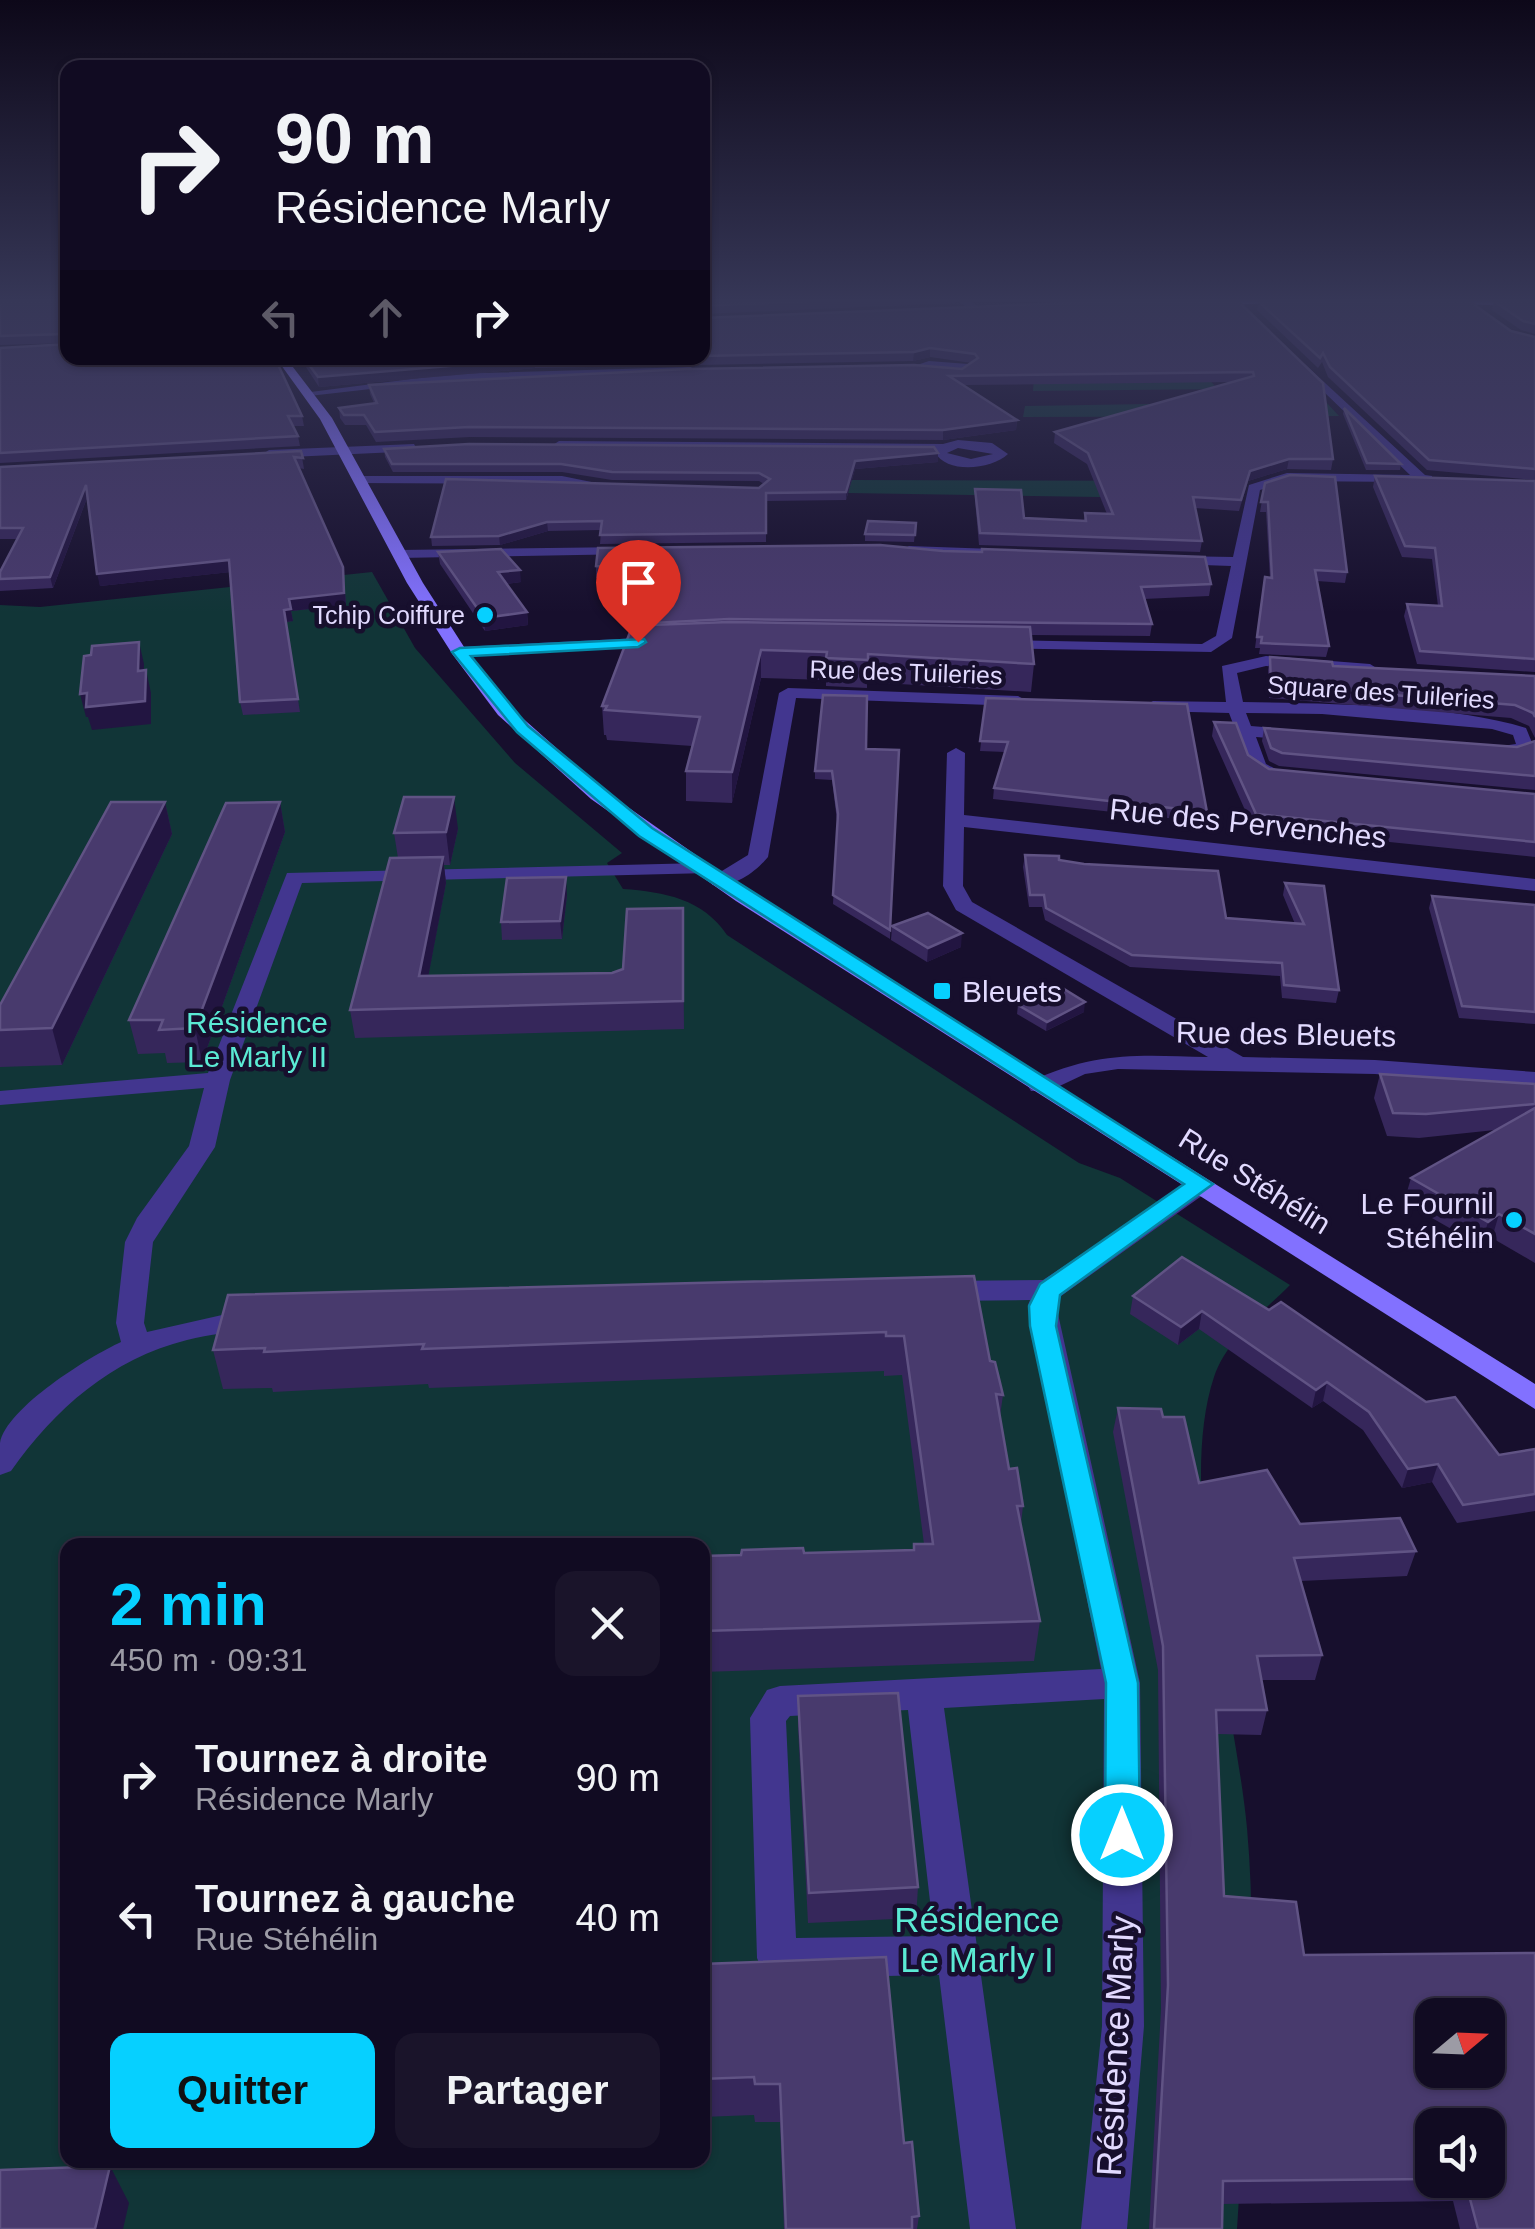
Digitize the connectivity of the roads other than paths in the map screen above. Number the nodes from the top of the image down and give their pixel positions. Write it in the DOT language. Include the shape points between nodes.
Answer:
graph roads {
  1 [pos="320,405"];
  2 [pos="1345,405"];
  3 [pos="548,445"];
  4 [pos="435,447"];
  5 [pos="944,448"];
  6 [pos="342,450"];
  7 [pos="246,456"];
  8 [pos="1420,478"];
  9 [pos="1440,479"];
  10 [pos="360,480"];
  11 [pos="631,489"];
  12 [pos="900,550"];
  13 [pos="641,551"];
  14 [pos="399,554"];
  15 [pos="1020,554"];
  16 [pos="1159,559"];
  17 [pos="1239,562"];
  18 [pos="677,641"];
  19 [pos="973,644"];
  20 [pos="460,652"];
  21 [pos="1381,670"];
  22 [pos="1047,702"];
  23 [pos="1142,706"];
  24 [pos="1236,709"];
  25 [pos="1246,731"];
  26 [pos="1323,737"];
  27 [pos="1476,749"];
  28 [pos="956,754"];
  29 [pos="1296,779"];
  30 [pos="955,820"];
  31 [pos="710,875"];
  32 [pos="1535,885"];
  33 [pos="1238,1064"];
  34 [pos="1535,1079"];
  35 [pos="218,1080"];
  36 [pos="1040,1086"];
  37 [pos="0,1098"];
  38 [pos="1201,1184"];
  39 [pos="1049,1290"];
  40 [pos="920,1291"];
  41 [pos="288,1315"];
  42 [pos="136,1344"];
  43 [pos="1535,1398"];
  44 [pos="0,1463"];
  45 [pos="1122,1683"];
  46 [pos="924,1694"];
  47 [pos="957,1956"];
  48 [pos="993,2229"];
  49 [pos="1104,2229"];
  1 -- 6 [label="street, Rue Stéhélin"];
  2 -- 8 [label="street"];
  3 -- 5 [label="street"];
  4 -- 6 [label="street"];
  6 -- 7 [label="street"];
  6 -- 10 [label="street, Rue Stéhélin"];
  8 -- 9 [label="street"];
  8 -- 17 [label="street" via="1286,477 1254,488"];
  10 -- 11 [label="street" via="562,480"];
  10 -- 14 [label="street, Rue Stéhélin"];
  12 -- 15 [label="street"];
  13 -- 14 [label="street"];
  14 -- 20 [label="street, Rue Stéhélin"];
  16 -- 17 [label="street"];
  17 -- 19 [label="street" via="1224,638 1205,649"];
  18 -- 20 [label="street"];
  20 -- 31 [label="street, Rue Stéhélin" via="504,710 549,753"];
  21 -- 24 [label="street" via="1242,665 1228,670"];
  22 -- 31 [label="street, Rue des Tuileries" via="788,693 758,857 747,868"];
  23 -- 24 [label="street"];
  24 -- 25 [label="street"];
  24 -- 27 [label="street, Square des Tuileries" via="1494,724 1520,732 1528,748"];
  25 -- 26 [label="street, Square des Tuileries"];
  25 -- 29 [label="street" via="1258,767"];
  28 -- 30 [label="street"];
  30 -- 32 [label="street, Rue des Pervenches"];
  30 -- 33 [label="street" via="953,886 964,906"];
  31 -- 35 [label="street" via="294,877"];
  31 -- 36 [label="street, Rue Stéhélin"];
  33 -- 34 [label="street, Rue des Bleuets"];
  33 -- 36 [label="street, Rue des Bleuets" via="1118,1062 1079,1068"];
  35 -- 37 [label="street"];
  35 -- 42 [label="street" via="202,1147 139,1242 130,1323"];
  36 -- 38 [label="street, Rue Stéhélin"];
  38 -- 39 [label="street"];
  38 -- 43 [label="street, Rue Stéhélin"];
  39 -- 40 [label="street"];
  39 -- 45 [label="street, Résidence Marly" via="1043,1326"];
  41 -- 42 [label="street" via="218,1322"];
  42 -- 44 [label="street" via="82,1372 40,1408"];
  45 -- 46 [label="street"];
  45 -- 49 [label="street, Résidence Marly" via="1123,2026"];
  46 -- 47 [label="street"];
  46 -- 47 [label="street" via="780,1701 768,1718 778,1958"];
  47 -- 48 [label="street"];
}
